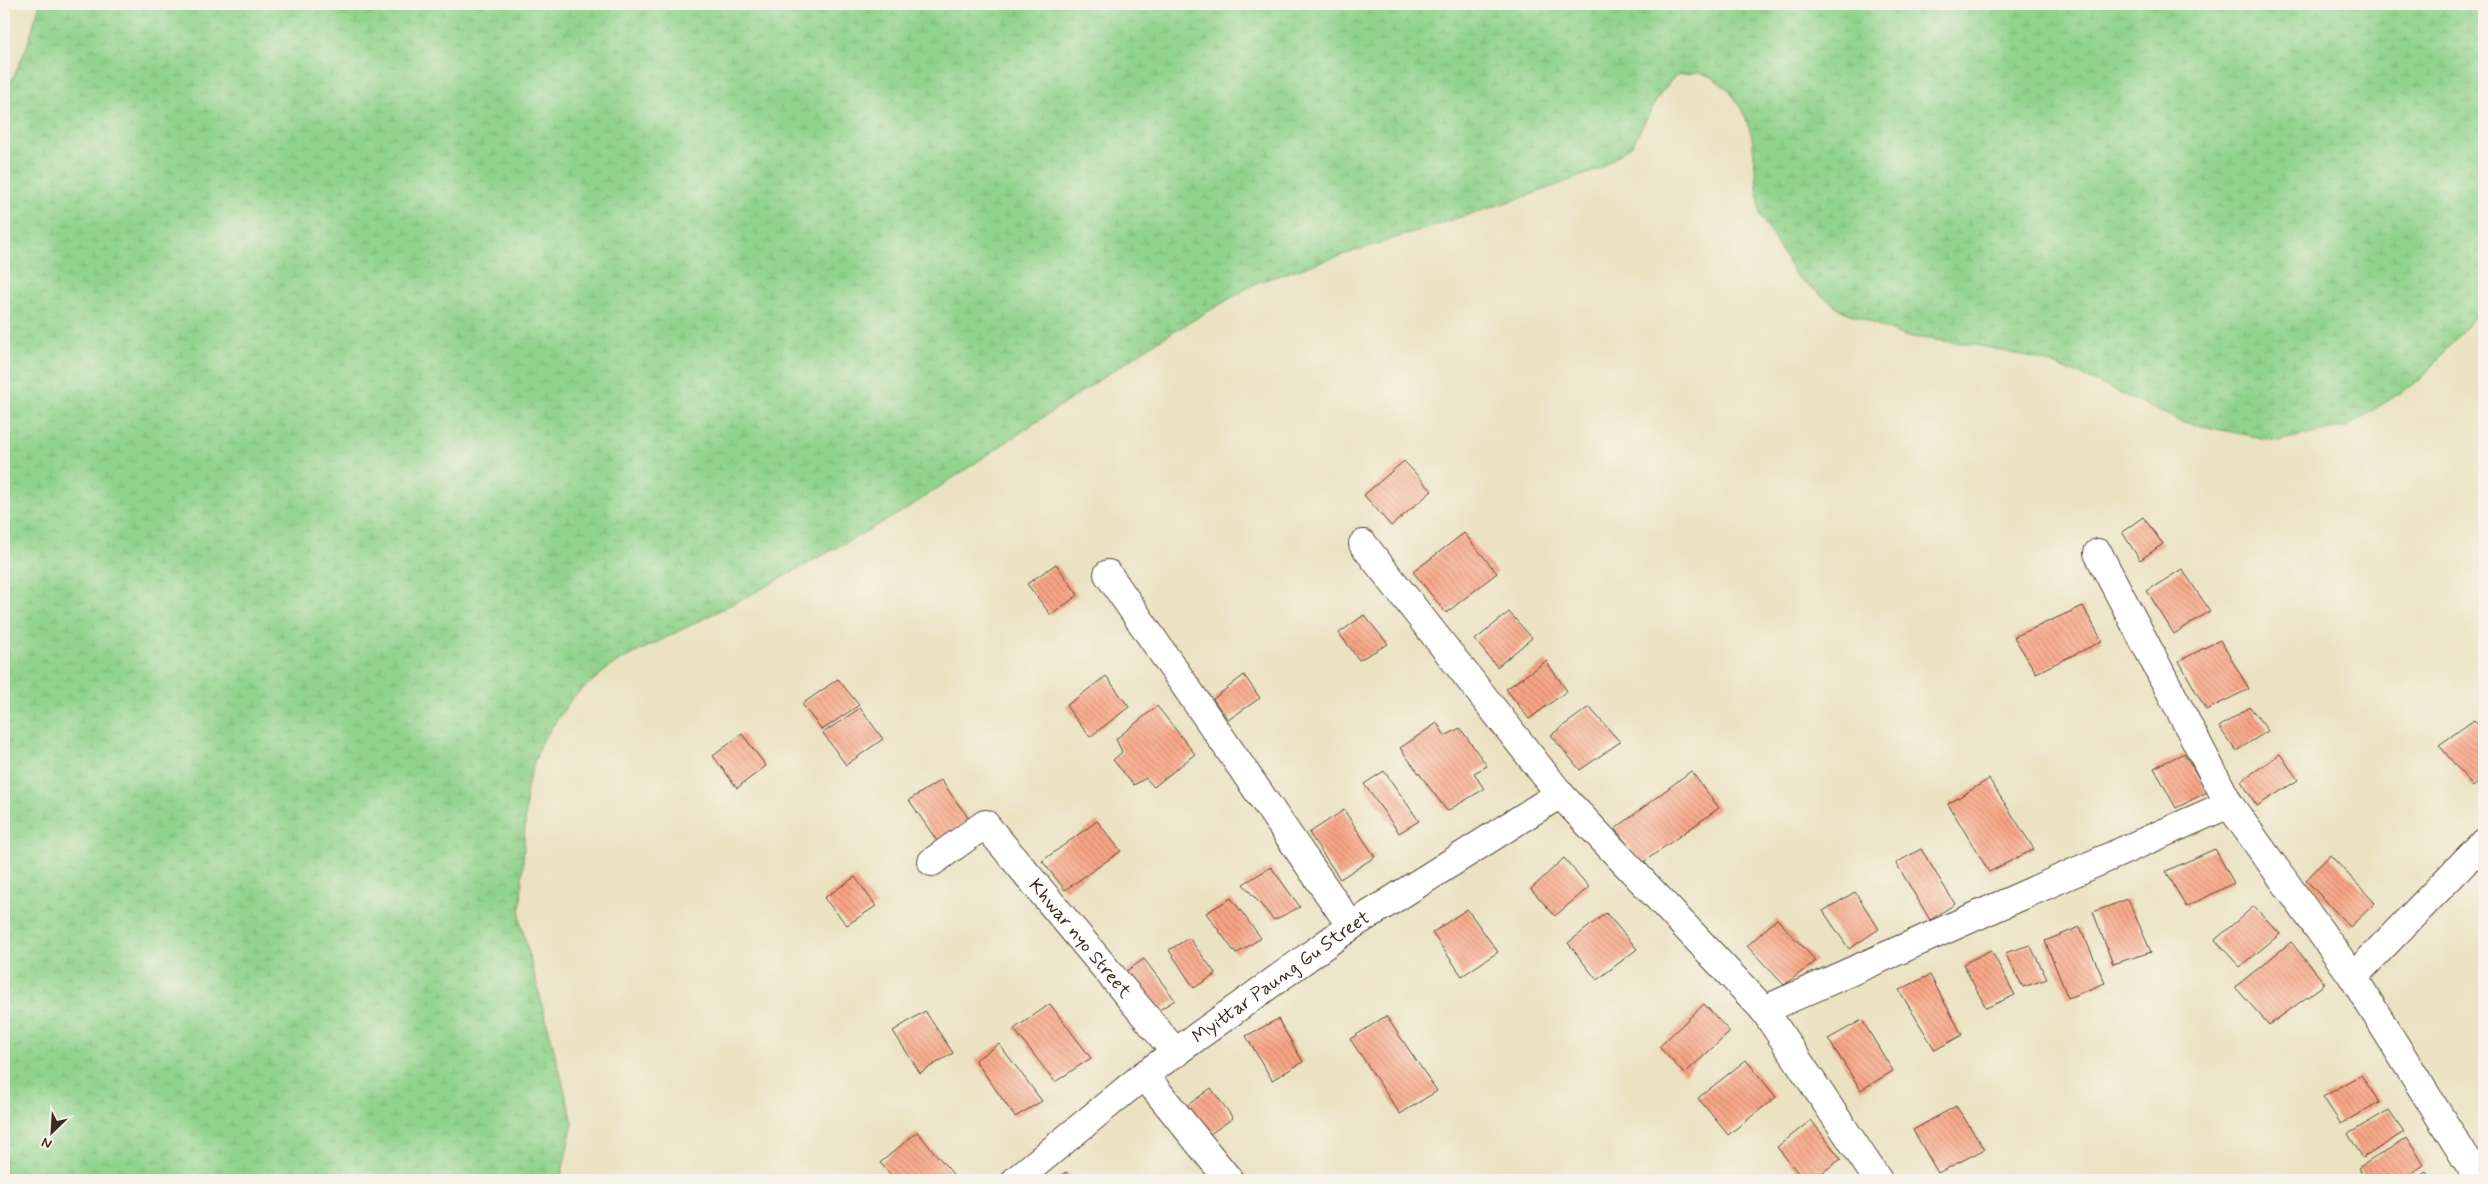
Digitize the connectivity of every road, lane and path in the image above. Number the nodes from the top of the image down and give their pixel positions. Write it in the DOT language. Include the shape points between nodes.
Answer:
graph roads {
  1 [pos="1363,544"];
  2 [pos="2098,553"];
  3 [pos="1108,574"];
  4 [pos="1560,794"];
  5 [pos="2229,804"];
  6 [pos="2484,842"];
  7 [pos="932,862"];
  8 [pos="1351,926"];
  9 [pos="2352,977"];
  10 [pos="1764,1010"];
  11 [pos="1176,1052"];
  12 [pos="1144,1076"];
  13 [pos="1016,1180"];
  14 [pos="1229,1180"];
  15 [pos="1878,1180"];
  16 [pos="2480,1180"];
  1 -- 4 [label="street"];
  2 -- 5 [label="street"];
  3 -- 8 [label="street"];
  4 -- 8 [label="street, Myittar Paung Gu Street"];
  4 -- 10 [label="street"];
  5 -- 9 [label="street"];
  5 -- 10 [label="street"];
  6 -- 9 [label="street"];
  7 -- 11 [label="street, Khwar nyo Street" via="985,824"];
  8 -- 11 [label="street, Myittar Paung Gu Street"];
  9 -- 16 [label="street"];
  10 -- 15 [label="street"];
  11 -- 12 [label="street, Myittar Paung Gu Street"];
  12 -- 13 [label="street, Myittar Paung Gu Street"];
  12 -- 14 [label="street"];
}
